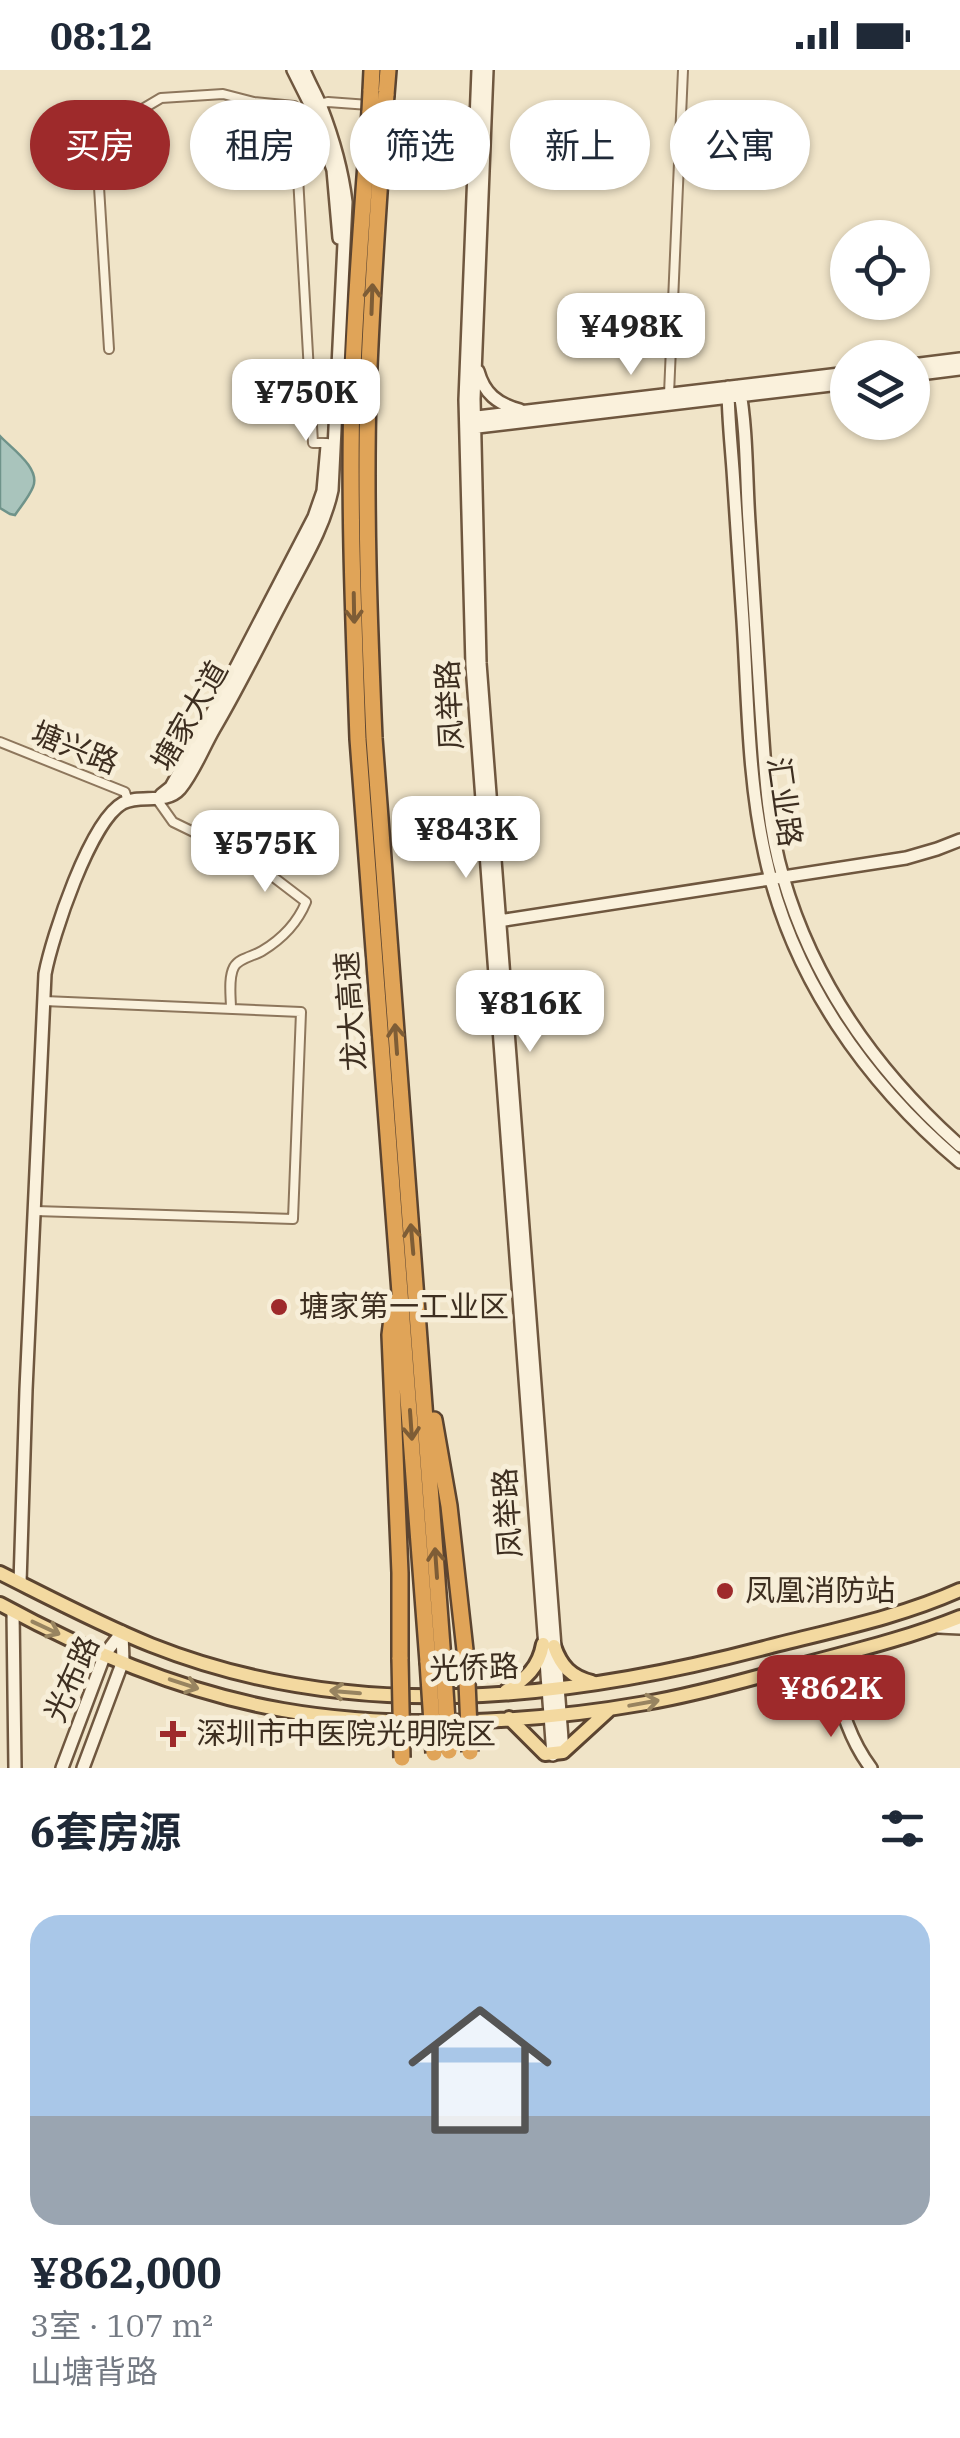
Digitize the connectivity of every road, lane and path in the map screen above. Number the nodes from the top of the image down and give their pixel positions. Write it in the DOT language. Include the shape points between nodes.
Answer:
graph roads {
  1 [pos="293,70"];
  2 [pos="304,70"];
  3 [pos="372,70"];
  4 [pos="388,70"];
  5 [pos="478,70"];
  6 [pos="488,70"];
  7 [pos="683,70"];
  8 [pos="246,100"];
  9 [pos="312,100"];
  10 [pos="314,100"];
  11 [pos="378,100"];
  12 [pos="380,100"];
  13 [pos="477,100"];
  14 [pos="330,134"];
  15 [pos="330,162"];
  16 [pos="299,190"];
  17 [pos="376,190"];
  18 [pos="475,190"];
  19 [pos="109,349"];
  20 [pos="476,357"];
  21 [pos="960,359"];
  22 [pos="930,363"];
  23 [pos="960,369"];
  24 [pos="930,373"];
  25 [pos="830,376"];
  26 [pos="830,384"];
  27 [pos="734,392"];
  28 [pos="669,394"];
  29 [pos="529,411"];
  30 [pos="470,423"];
  31 [pos="327,444"];
  32 [pos="0,742"];
  33 [pos="156,798"];
  34 [pos="128,801"];
  35 [pos="960,840"];
  36 [pos="777,878"];
  37 [pos="494,922"];
  38 [pos="44,1000"];
  39 [pos="231,1009"];
  40 [pos="396,1145"];
  41 [pos="960,1146"];
  42 [pos="960,1162"];
  43 [pos="35,1211"];
  44 [pos="398,1263"];
  45 [pos="416,1301"];
  46 [pos="0,1573"];
  47 [pos="20,1583"];
  48 [pos="960,1590"];
  49 [pos="6,1608"];
  50 [pos="960,1617"];
  51 [pos="934,1628"];
  52 [pos="960,1628"];
  53 [pos="122,1632"];
  54 [pos="549,1645"];
  55 [pos="850,1652"];
  56 [pos="104,1654"];
  57 [pos="123,1661"];
  58 [pos="436,1661"];
  59 [pos="811,1662"];
  60 [pos="600,1683"];
  61 [pos="839,1688"];
  62 [pos="552,1689"];
  63 [pos="492,1696"];
  64 [pos="612,1708"];
  65 [pos="554,1715"];
  66 [pos="509,1718"];
  67 [pos="558,1754"];
  68 [pos="440,1757"];
  69 [pos="472,1760"];
  70 [pos="402,1763"];
  71 [pos="15,1768"];
  72 [pos="62,1768"];
  73 [pos="83,1768"];
  74 [pos="451,1768"];
  75 [pos="871,1768"];
  1 -- 9 [label="street, 塘家大道"];
  2 -- 10 [label="street, 塘家大道"];
  3 -- 11 [label="highway, 龙大高速"];
  4 -- 12 [label="highway, 龙大高速"];
  5 -- 13 [label="street, 凤举路"];
  6 -- 20 [label="street, 凤举路"];
  7 -- 28 [label="street"];
  8 -- 19 [label="street" via="224,94 161,98 134,114 95,122"];
  14 -- 33 [label="street, 塘家大道" via="344,183 346,222 329,506 181,788"];
  15 -- 31 [label="street, 塘家大道" via="338,229"];
  16 -- 31 [label="street" via="314,443"];
  17 -- 40 [label="highway, 龙大高速" via="360,506 358,739"];
  18 -- 30 [label="street, 凤举路"];
  20 -- 29 [label="street" via="492,398"];
  20 -- 30 [label="street, 凤举路"];
  21 -- 22 [label="street"];
  23 -- 24 [label="street"];
  25 -- 27 [label="street"];
  26 -- 27 [label="street"];
  27 -- 28 [label="street"];
  27 -- 30 [label="street"];
  27 -- 36 [label="street, 汇业路" via="754,795 765,856"];
  28 -- 29 [label="street"];
  29 -- 30 [label="street"];
  30 -- 37 [label="street, 凤举路" via="472,665"];
  31 -- 33 [label="street, 塘家大道" via="314,517 189,754"];
  32 -- 34 [label="street, 塘兴路" via="125,792"];
  33 -- 34 [label="street"];
  33 -- 39 [label="street" via="173,822 251,860 306,902 292,928 233,969"];
  34 -- 38 [label="street" via="101,825 80,868 50,952"];
  35 -- 36 [label="street" via="906,858"];
  36 -- 37 [label="street"];
  36 -- 41 [label="street, 汇业路" via="846,1018 886,1072"];
  36 -- 42 [label="street, 汇业路" via="794,943 836,1024 898,1104"];
  37 -- 54 [label="street, 凤举路"];
  38 -- 39 [label="street"];
  38 -- 43 [label="street"];
  39 -- 43 [label="street" via="302,1012 293,1220"];
  40 -- 44 [label="highway, 龙大高速"];
  45 -- 40 [label="highway, 龙大高速, one-way"];
  43 -- 47 [label="street"];
  44 -- 58 [label="highway, 龙大高速, one-way"];
  44 -- 70 [label="highway, bridge" via="390,1335"];
  58 -- 45 [label="highway, 龙大高速, one-way"];
  45 -- 69 [label="highway, bridge" via="449,1506"];
  46 -- 47 [label="main road, 光侨路"];
  47 -- 53 [label="main road, 光侨路"];
  48 -- 60 [label="main road, 光侨路" via="734,1656"];
  49 -- 56 [label="main road, 光侨路, one-way"];
  49 -- 71 [label="street"];
  50 -- 51 [label="main road, 光侨路"];
  51 -- 52 [label="street"];
  51 -- 55 [label="main road, 光侨路"];
  53 -- 56 [label="street, 光布路"];
  53 -- 57 [label="street, 光布路"];
  63 -- 53 [label="main road, 光侨路, one-way" via="285,1684"];
  54 -- 60 [label="main road" via="570,1673"];
  54 -- 62 [label="street, 凤举路"];
  54 -- 63 [label="main road" via="528,1675"];
  55 -- 59 [label="main road, 光侨路"];
  55 -- 61 [label="street"];
  56 -- 57 [label="main road, 光侨路"];
  56 -- 72 [label="street, 光布路"];
  57 -- 66 [label="main road, 光侨路, one-way" via="280,1710 404,1722"];
  57 -- 73 [label="street, 光布路"];
  58 -- 68 [label="highway, 龙大高速, bridge"];
  59 -- 61 [label="street"];
  64 -- 59 [label="main road, 光侨路, one-way"];
  60 -- 62 [label="main road, 光侨路"];
  61 -- 75 [label="street" via="853,1741"];
  62 -- 63 [label="main road, 光侨路"];
  62 -- 65 [label="street, 凤举路"];
  64 -- 65 [label="main road, 光侨路"];
  64 -- 67 [label="main road"];
  65 -- 66 [label="main road, 光侨路"];
  65 -- 67 [label="street, 凤举路"];
  66 -- 67 [label="main road" via="545,1754"];
  68 -- 74 [label="highway, 龙大高速"];
}
